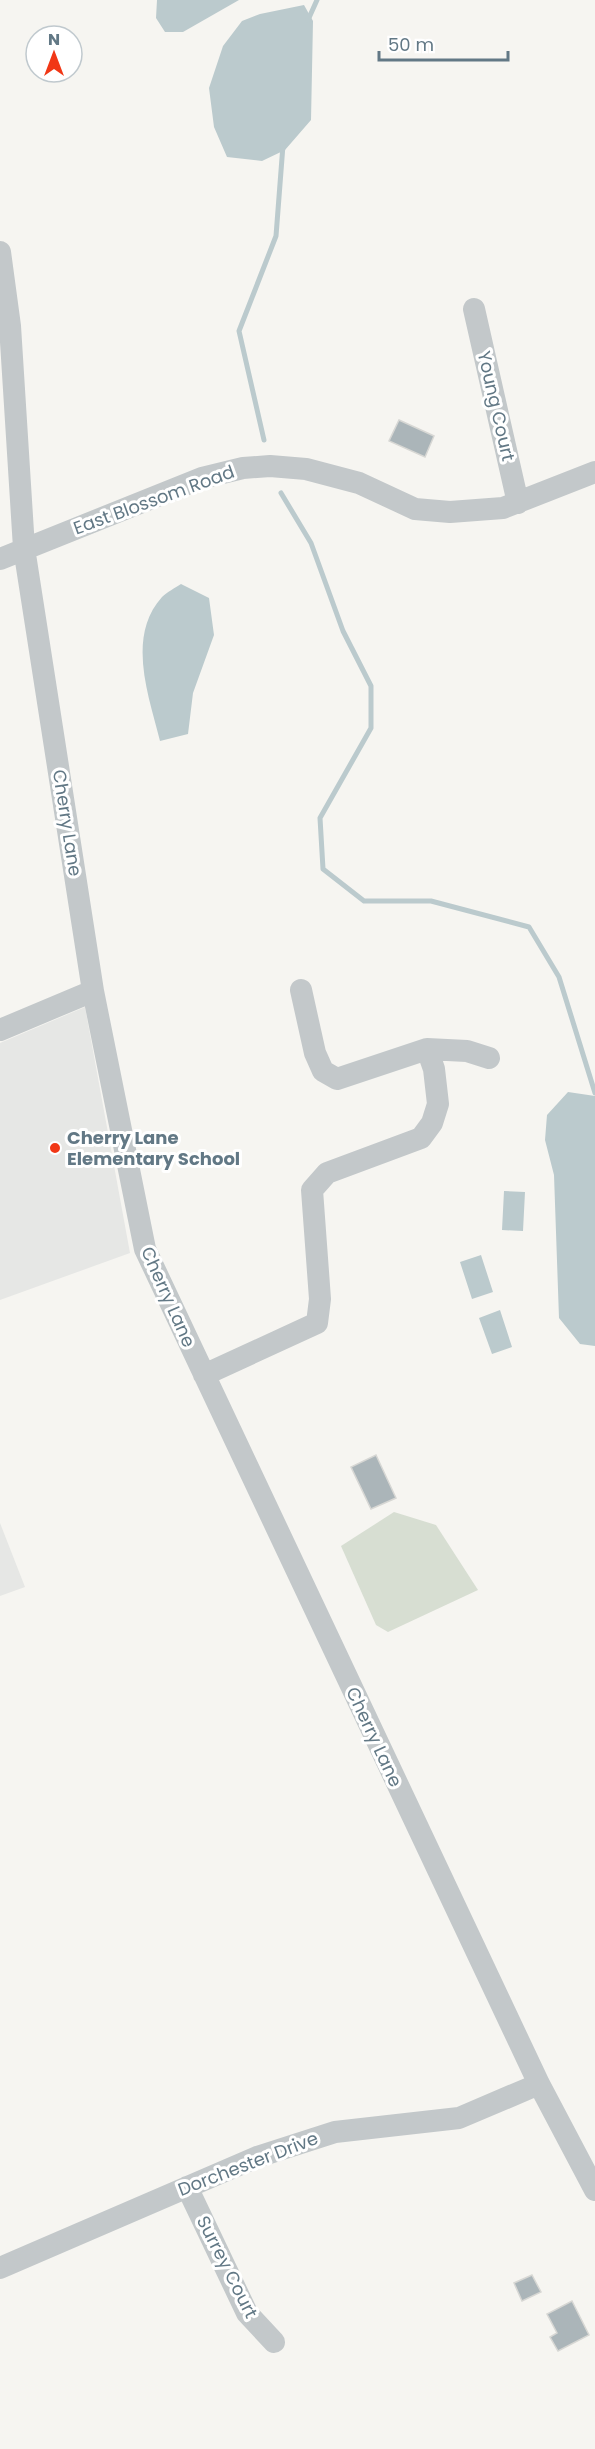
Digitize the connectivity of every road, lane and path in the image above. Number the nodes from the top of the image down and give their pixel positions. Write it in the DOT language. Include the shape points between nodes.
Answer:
graph roads {
  1 [pos="0,252"];
  2 [pos="474,309"];
  3 [pos="5,326"];
  4 [pos="595,472"];
  5 [pos="518,503"];
  6 [pos="24,548"];
  7 [pos="0,559"];
  8 [pos="301,990"];
  9 [pos="93,991"];
  10 [pos="0,1030"];
  11 [pos="427,1049"];
  12 [pos="489,1058"];
  13 [pos="204,1375"];
  14 [pos="539,2084"];
  15 [pos="187,2187"];
  16 [pos="595,2190"];
  17 [pos="0,2268"];
  18 [pos="273,2342"];
  1 -- 3 [label="street, Cherry Lane"];
  2 -- 5 [label="street, Young Court"];
  3 -- 6 [label="street, Cherry Lane"];
  4 -- 5 [label="street, East Blossom Road"];
  5 -- 6 [label="street, East Blossom Road" via="450,512 416,509 359,483 306,469 243,468 202,478"];
  6 -- 7 [label="street, East Blossom Road"];
  6 -- 9 [label="street, Cherry Lane"];
  8 -- 11 [label="street" via="315,1053 323,1071 337,1079"];
  9 -- 10 [label="street"];
  9 -- 13 [label="street, Cherry Lane" via="145,1249"];
  11 -- 12 [label="street" via="467,1051"];
  11 -- 13 [label="street" via="438,1104 432,1123 421,1138 327,1173 312,1190 320,1299 317,1323"];
  13 -- 14 [label="street, Cherry Lane"];
  14 -- 15 [label="street, Dorchester Drive" via="459,2118 335,2132 257,2157"];
  14 -- 16 [label="street, Cherry Lane"];
  15 -- 17 [label="street, Dorchester Drive"];
  15 -- 18 [label="street, Surrey Court" via="247,2313"];
}
